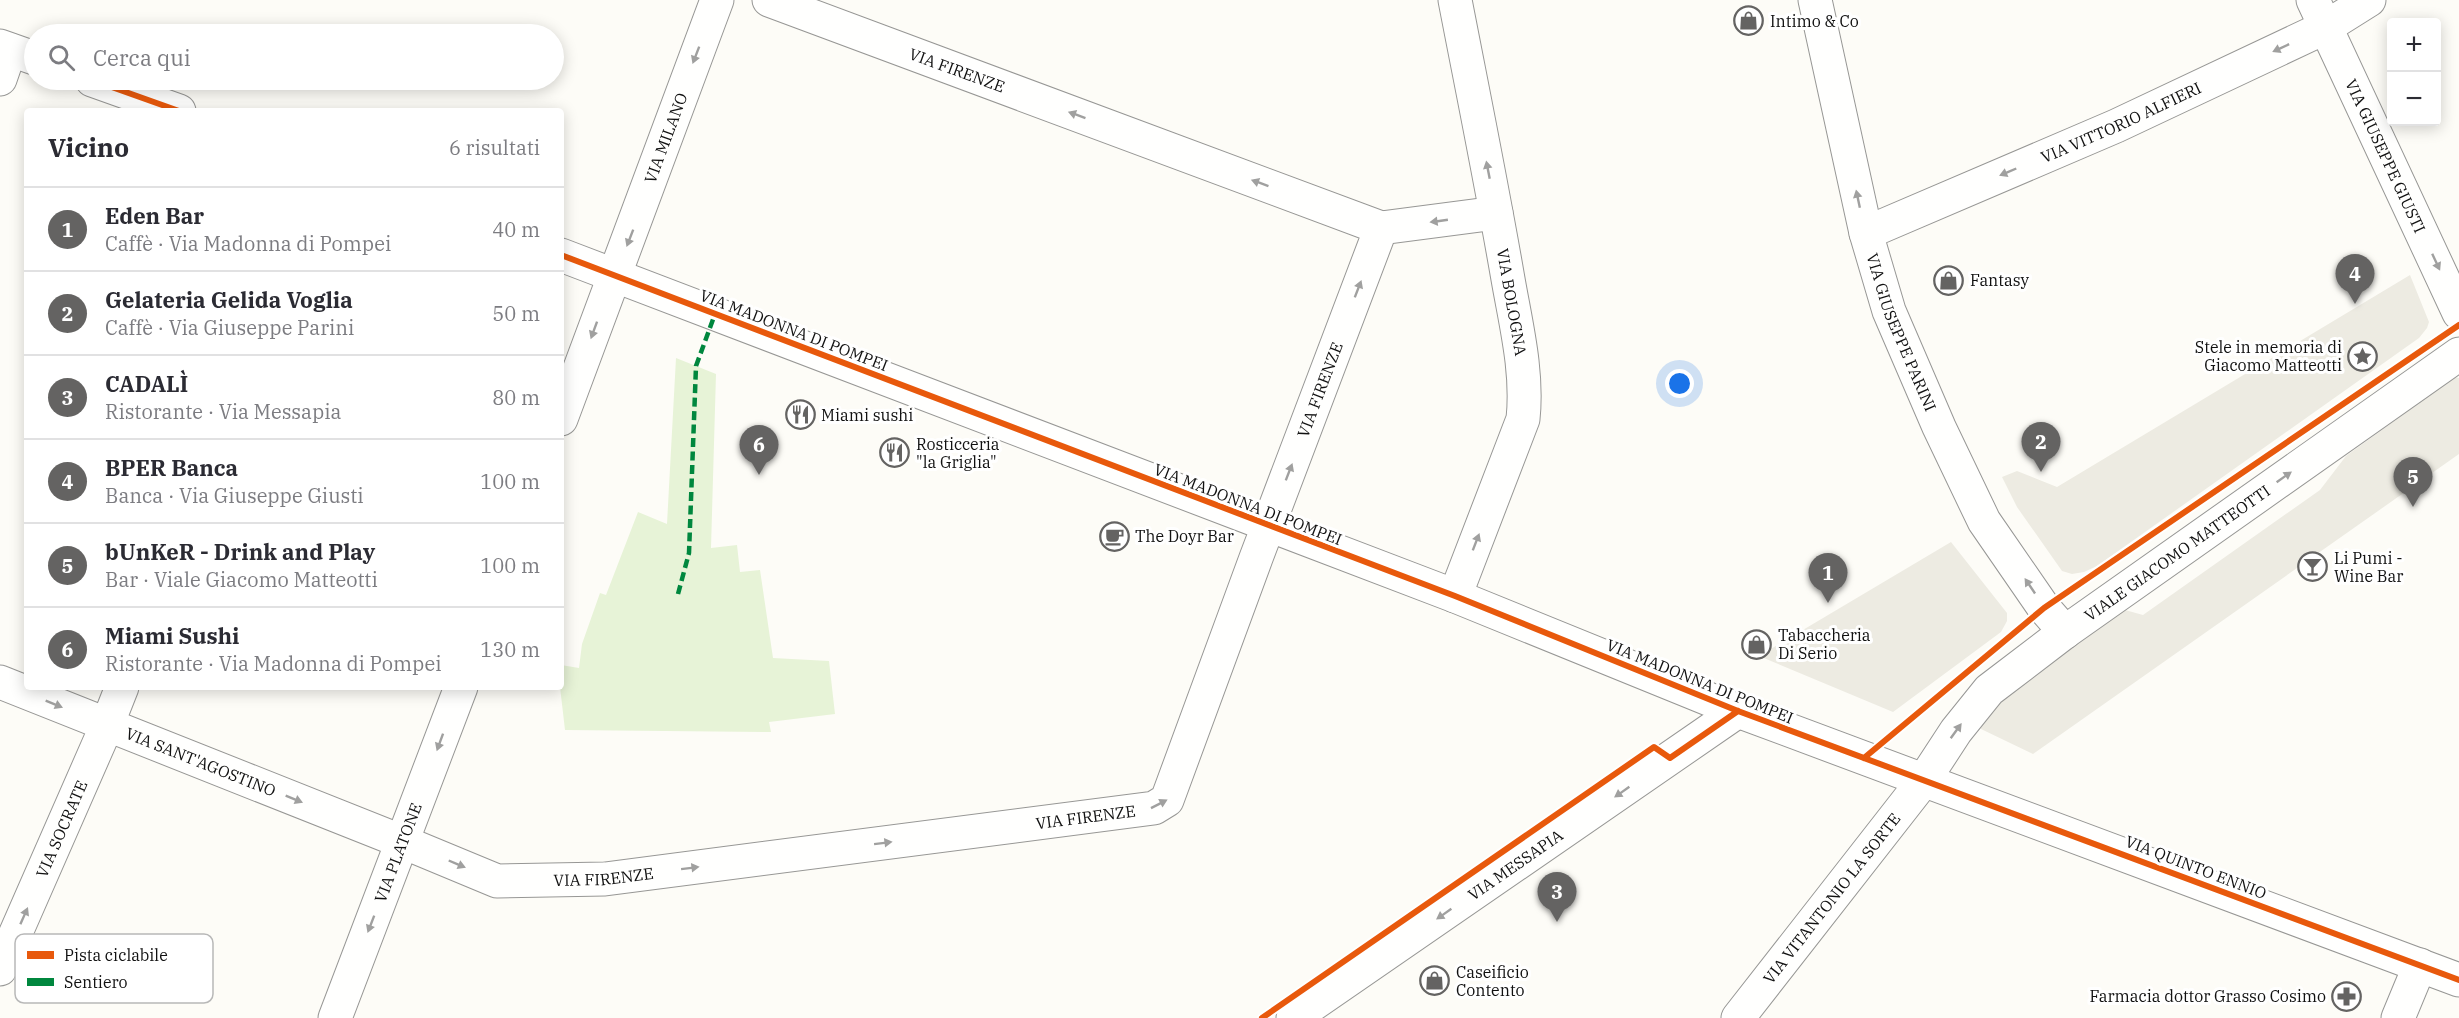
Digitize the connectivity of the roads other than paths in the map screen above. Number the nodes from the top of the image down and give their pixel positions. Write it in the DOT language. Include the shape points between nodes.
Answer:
graph roads {
  1 [pos="717,0"];
  2 [pos="769,0"];
  3 [pos="1455,0"];
  4 [pos="1815,0"];
  5 [pos="2369,0"];
  6 [pos="2319,14"];
  7 [pos="120,90"];
  8 [pos="171,108"];
  9 [pos="1496,213"];
  10 [pos="1381,228"];
  11 [pos="1866,234"];
  12 [pos="564,256"];
  13 [pos="615,275"];
  14 [pos="2459,313"];
  15 [pos="2459,354"];
  16 [pos="564,411"];
  17 [pos="1268,526"];
  18 [pos="1455,596"];
  19 [pos="2065,632"];
  20 [pos="0,682"];
  21 [pos="121,690"];
  22 [pos="460,690"];
  23 [pos="1738,711"];
  24 [pos="107,725"];
  25 [pos="1924,780"];
  26 [pos="403,842"];
  27 [pos="15,934"];
  28 [pos="15,935"];
  29 [pos="2420,965"];
  30 [pos="0,969"];
  31 [pos="2459,980"];
  32 [pos="335,1018"];
  33 [pos="1293,1018"];
  34 [pos="1738,1018"];
  35 [pos="2398,1018"];
  1 -- 13 [label="street, VIA MILANO, one-way"];
  10 -- 2 [label="street, VIA FIRENZE, one-way"];
  9 -- 3 [label="street, VIA BOLOGNA, one-way"];
  11 -- 4 [label="street, VIA GIUSEPPE PARINI, one-way"];
  5 -- 6 [label="street, VIA VITTORIO ALFIERI"];
  6 -- 11 [label="street, VIA VITTORIO ALFIERI, one-way" via="2116,126"];
  6 -- 14 [label="street, VIA GIUSEPPE GIUSTI, one-way"];
  7 -- 8 [label="street"];
  9 -- 10 [label="street, VIA FIRENZE, one-way"];
  18 -- 9 [label="street, VIA BOLOGNA, one-way" via="1523,419 1523,367"];
  17 -- 10 [label="street, VIA FIRENZE, one-way"];
  19 -- 11 [label="street, VIA GIUSEPPE PARINI, one-way" via="1984,521 1889,311"];
  12 -- 13 [label="street, VIA MADONNA DI POMPEI"];
  13 -- 16 [label="street, one-way"];
  13 -- 17 [label="street, VIA MADONNA DI POMPEI"];
  19 -- 15 [label="street, VIALE GIACOMO MATTEOTTI, one-way"];
  17 -- 18 [label="street, VIA MADONNA DI POMPEI"];
  26 -- 17 [label="street, VIA FIRENZE, one-way" via="497,881 605,879 1154,808 1167,800"];
  18 -- 23 [label="street, VIA MADONNA DI POMPEI"];
  25 -- 19 [label="street, VIALE GIACOMO MATTEOTTI, one-way" via="1989,690"];
  20 -- 24 [label="street, VIA SANT'AGOSTINO, one-way"];
  21 -- 24 [label="street, VIA SOCRATE"];
  22 -- 26 [label="street, VIA PLATONE, one-way"];
  23 -- 25 [label="street, VIA MADONNA DI POMPEI"];
  23 -- 33 [label="street, VIA MESSAPIA, one-way"];
  24 -- 26 [label="street, VIA SANT'AGOSTINO, one-way"];
  27 -- 24 [label="street, VIA SOCRATE, one-way"];
  25 -- 29 [label="street, VIA QUINTO ENNIO"];
  25 -- 34 [label="street, VIA VITANTONIO LA SORTE"];
  26 -- 32 [label="street, VIA PLATONE, one-way"];
  30 -- 28 [label="street, VIA SOCRATE, one-way"];
  29 -- 31 [label="street, VIA QUINTO ENNIO"];
  29 -- 35 [label="street"];
}
